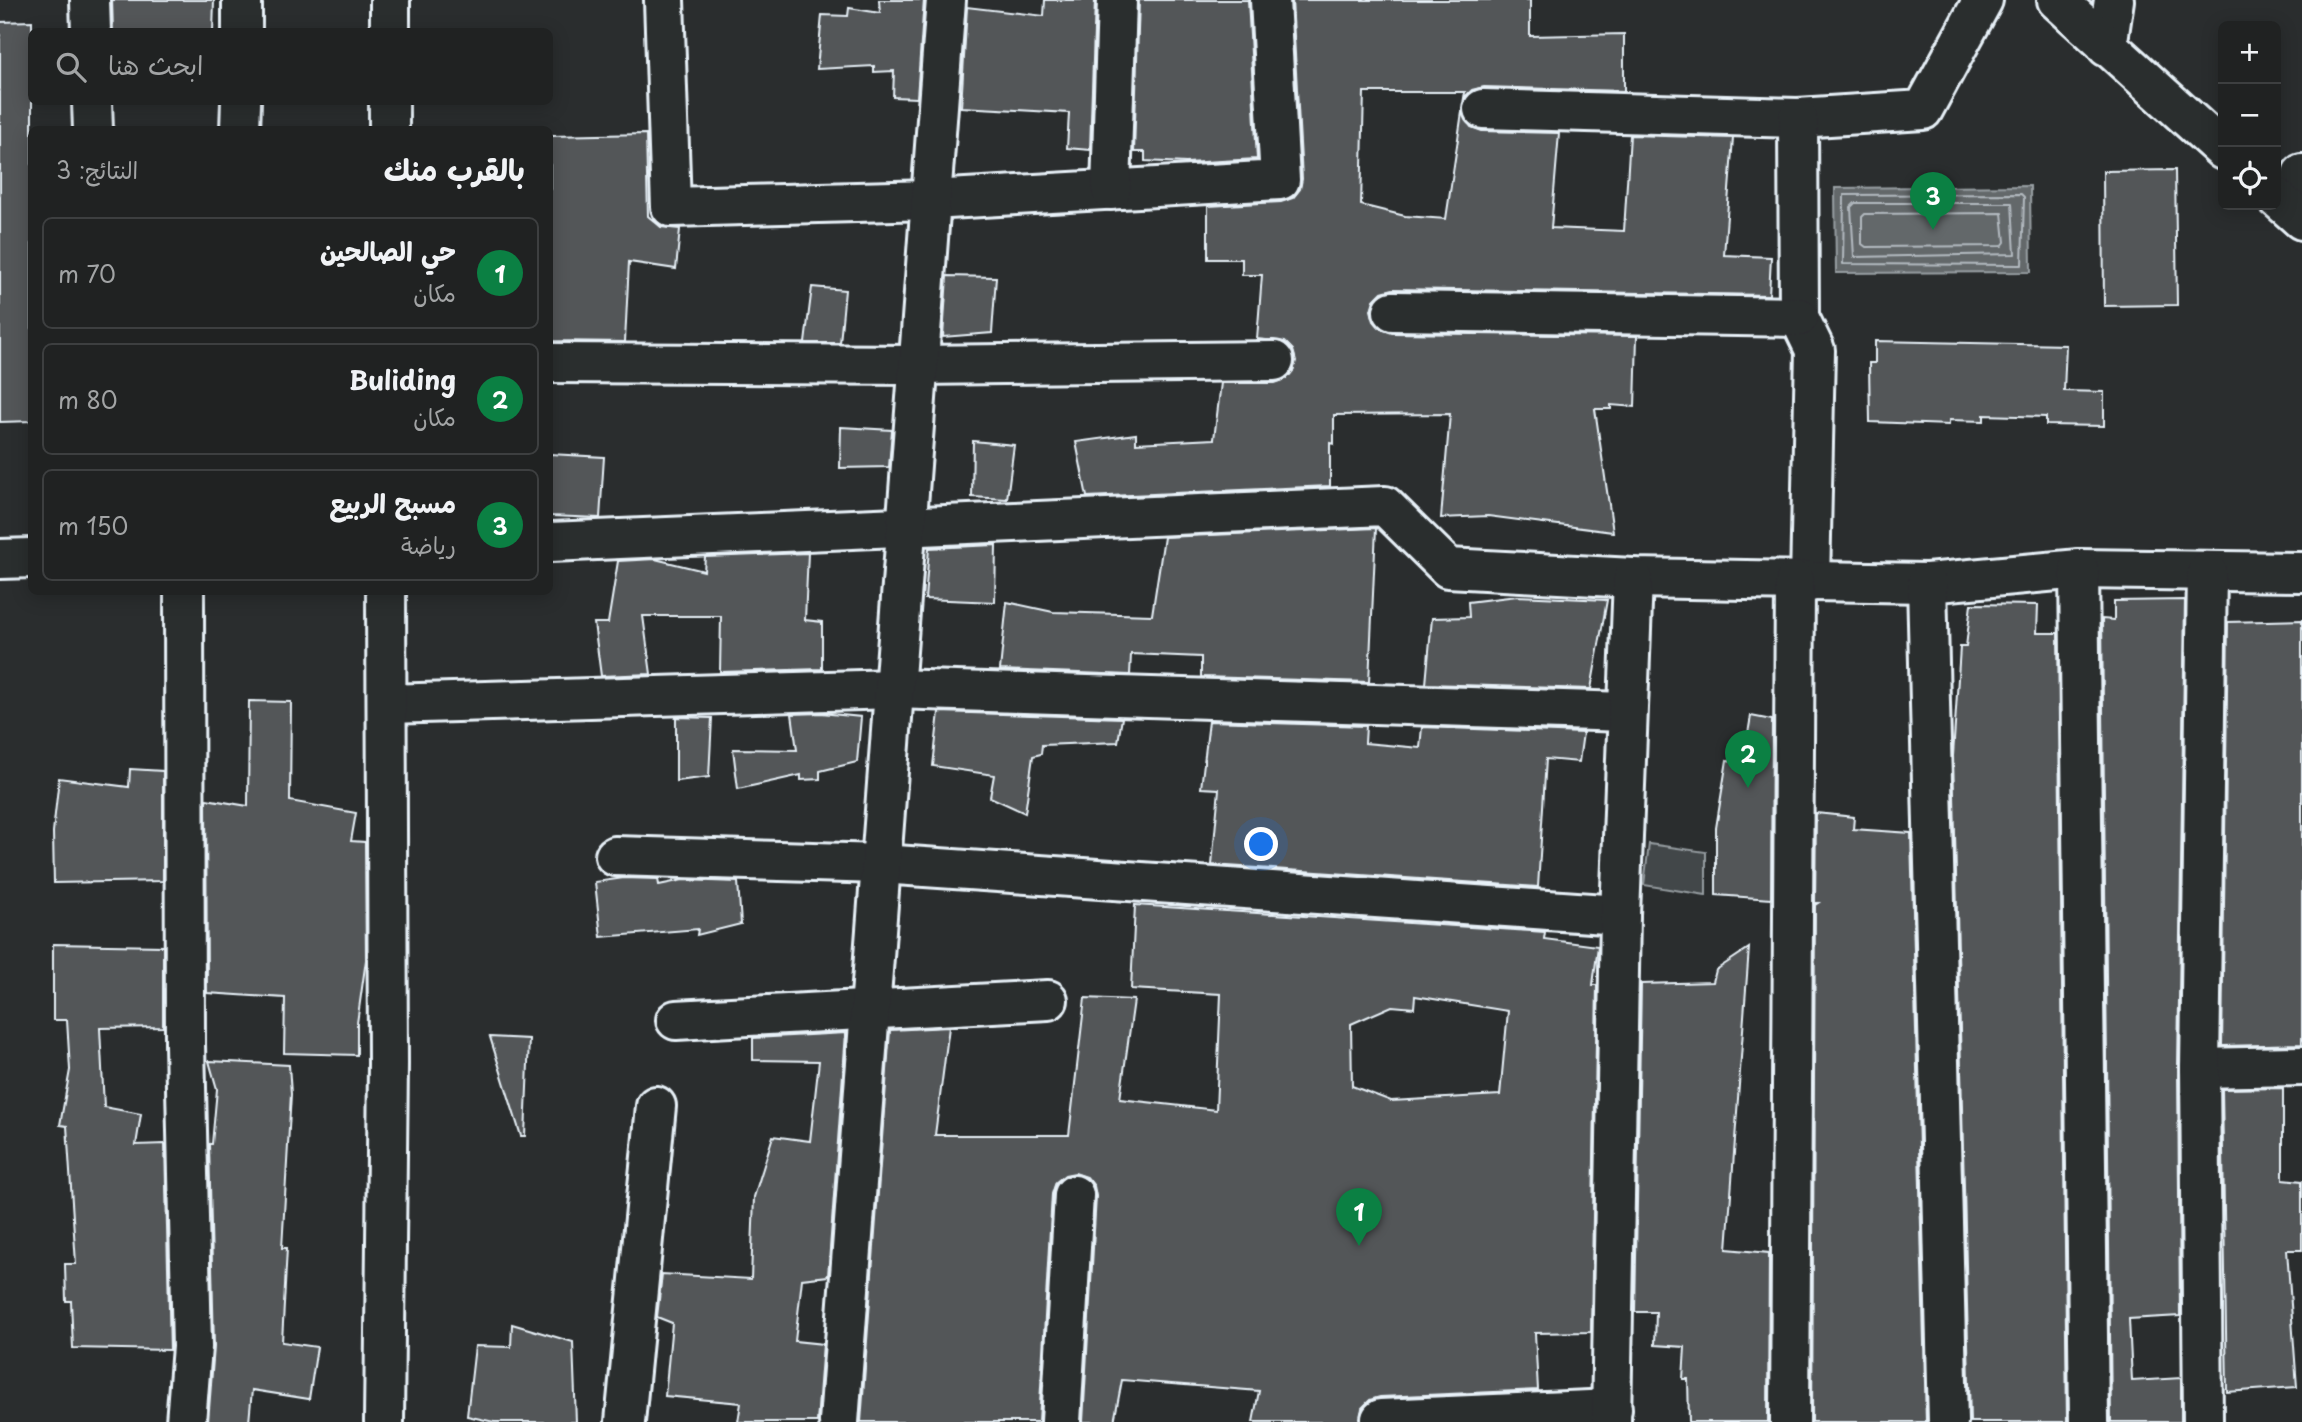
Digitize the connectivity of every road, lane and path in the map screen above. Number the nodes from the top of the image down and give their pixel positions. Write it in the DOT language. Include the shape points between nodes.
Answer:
graph roads {
  1 [pos="90,0"];
  2 [pos="242,0"];
  3 [pos="390,0"];
  4 [pos="664,0"];
  5 [pos="946,0"];
  6 [pos="1117,0"];
  7 [pos="1270,0"];
  8 [pos="1983,0"];
  9 [pos="2057,0"];
  10 [pos="2114,0"];
  11 [pos="91,28"];
  12 [pos="242,28"];
  13 [pos="390,28"];
  14 [pos="2108,47"];
  15 [pos="92,105"];
  16 [pos="241,105"];
  17 [pos="390,105"];
  18 [pos="1483,110"];
  19 [pos="1798,118"];
  20 [pos="93,126"];
  21 [pos="240,126"];
  22 [pos="389,126"];
  23 [pos="2220,147"];
  24 [pos="2302,174"];
  25 [pos="1111,190"];
  26 [pos="931,200"];
  27 [pos="2293,212"];
  28 [pos="1393,312"];
  29 [pos="1799,317"];
  30 [pos="1274,361"];
  31 [pos="553,363"];
  32 [pos="918,365"];
  33 [pos="907,526"];
  34 [pos="553,542"];
  35 [pos="28,558"];
  36 [pos="0,559"];
  37 [pos="2079,569"];
  38 [pos="2207,571"];
  39 [pos="2302,572"];
  40 [pos="1633,578"];
  41 [pos="1803,582"];
  42 [pos="1927,583"];
  43 [pos="184,595"];
  44 [pos="386,595"];
  45 [pos="894,689"];
  46 [pos="387,704"];
  47 [pos="1626,712"];
  48 [pos="615,856"];
  49 [pos="881,864"];
  50 [pos="1620,915"];
  51 [pos="1048,1000"];
  52 [pos="870,1010"];
  53 [pos="676,1020"];
  54 [pos="2302,1066"];
  55 [pos="2200,1068"];
  56 [pos="656,1106"];
  57 [pos="1074,1195"];
  58 [pos="1611,1415"];
  59 [pos="1381,1419"];
  60 [pos="187,1422"];
  61 [pos="384,1422"];
  62 [pos="625,1422"];
  63 [pos="839,1422"];
  64 [pos="1060,1422"];
  65 [pos="1790,1422"];
  66 [pos="1948,1422"];
  67 [pos="2089,1422"];
  68 [pos="2203,1422"];
  1 -- 11 [label="street"];
  2 -- 12 [label="street"];
  3 -- 13 [label="street"];
  4 -- 26 [label="street" via="671,207"];
  5 -- 26 [label="street"];
  6 -- 25 [label="street"];
  7 -- 25 [label="street" via="1280,180"];
  8 -- 19 [label="street" via="1923,110"];
  9 -- 14 [label="street"];
  10 -- 14 [label="street"];
  14 -- 23 [label="street"];
  15 -- 20 [label="street"];
  16 -- 21 [label="street"];
  17 -- 22 [label="street"];
  18 -- 19 [label="street"];
  19 -- 29 [label="street"];
  24 -- 27 [label="street"];
  25 -- 26 [label="street"];
  26 -- 32 [label="street"];
  28 -- 29 [label="street"];
  29 -- 41 [label="street" via="1815,350"];
  30 -- 32 [label="street"];
  31 -- 32 [label="street"];
  32 -- 33 [label="street"];
  33 -- 34 [label="street"];
  33 -- 40 [label="street" via="1385,506 1448,568"];
  33 -- 45 [label="street"];
  35 -- 36 [label="street"];
  37 -- 38 [label="street"];
  37 -- 42 [label="street"];
  37 -- 67 [label="street"];
  38 -- 39 [label="street"];
  38 -- 55 [label="street"];
  40 -- 41 [label="street"];
  40 -- 47 [label="street"];
  41 -- 42 [label="street"];
  41 -- 65 [label="street"];
  42 -- 66 [label="street"];
  43 -- 60 [label="street" via="185,1044 192,1347"];
  44 -- 46 [label="street"];
  45 -- 46 [label="street"];
  45 -- 47 [label="street"];
  45 -- 49 [label="street"];
  46 -- 61 [label="street"];
  47 -- 50 [label="street"];
  48 -- 49 [label="street"];
  49 -- 50 [label="street"];
  49 -- 52 [label="street"];
  50 -- 58 [label="street"];
  51 -- 52 [label="street"];
  52 -- 53 [label="street"];
  52 -- 63 [label="street"];
  54 -- 55 [label="street"];
  55 -- 68 [label="street"];
  56 -- 62 [label="street"];
  57 -- 64 [label="street"];
  58 -- 59 [label="street"];
}
